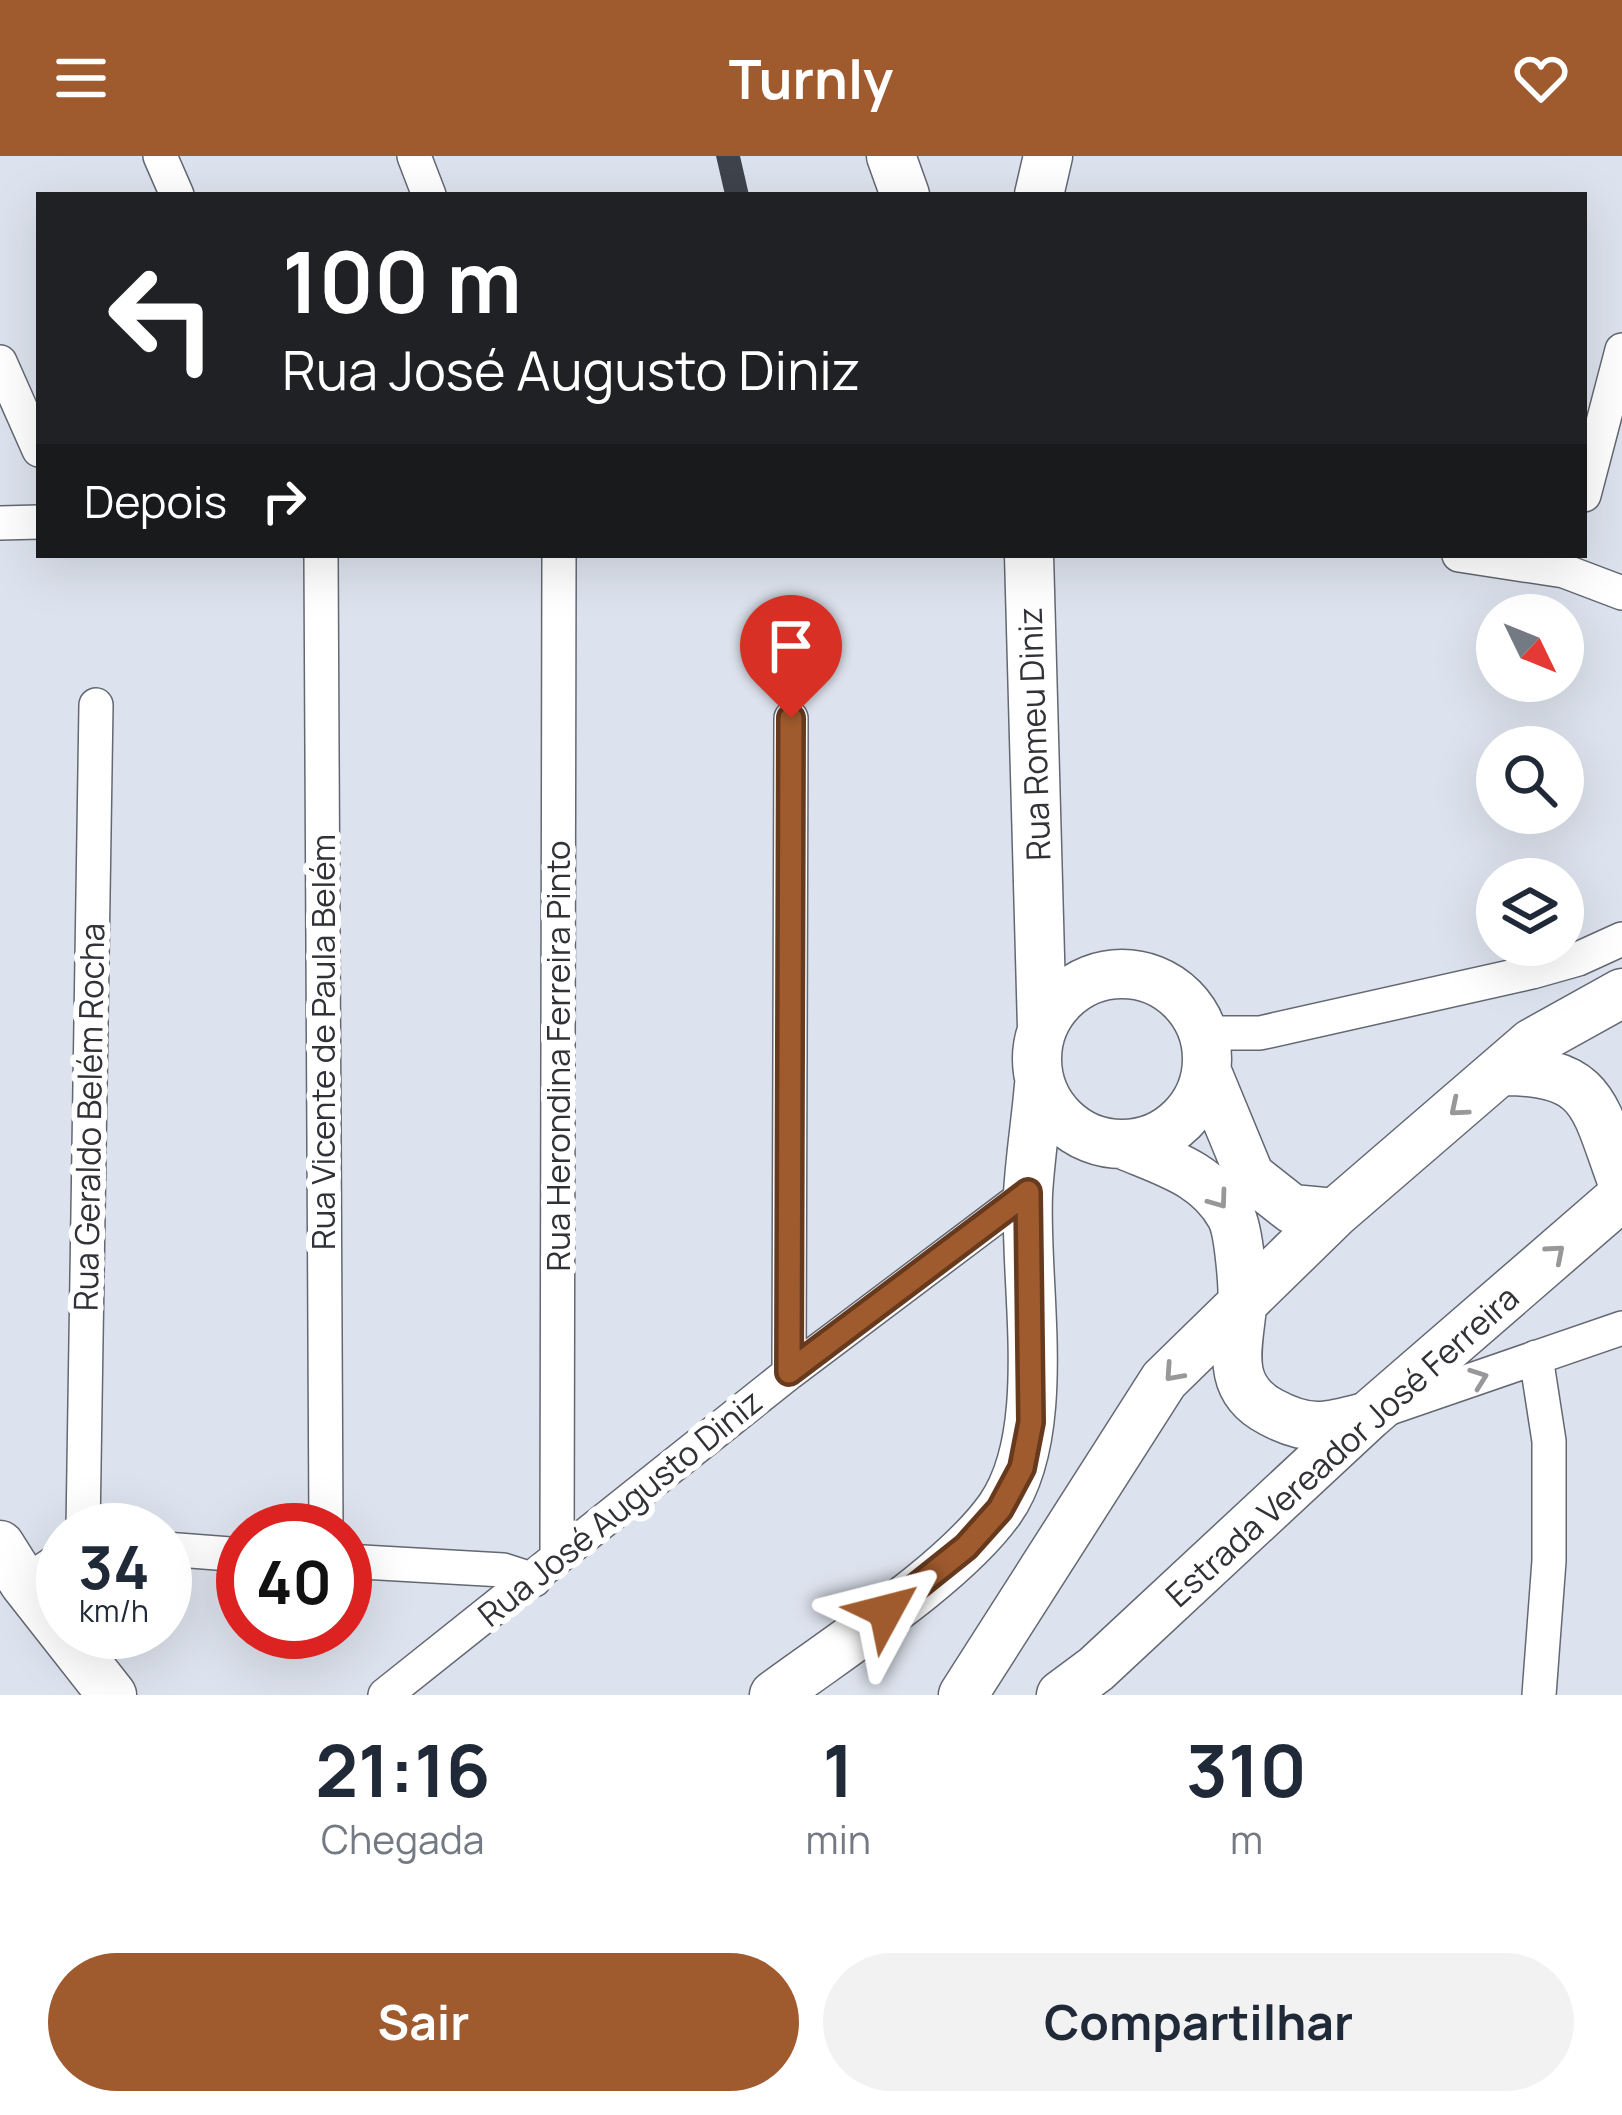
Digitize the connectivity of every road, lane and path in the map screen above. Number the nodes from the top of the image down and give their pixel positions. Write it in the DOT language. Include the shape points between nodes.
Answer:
graph roads {
  1 [pos="160,156"];
  2 [pos="414,156"];
  3 [pos="891,156"];
  4 [pos="1048,156"];
  5 [pos="176,192"];
  6 [pos="428,192"];
  7 [pos="904,192"];
  8 [pos="1040,192"];
  9 [pos="1622,350"];
  10 [pos="0,362"];
  11 [pos="36,443"];
  12 [pos="1587,484"];
  13 [pos="36,522"];
  14 [pos="0,524"];
  15 [pos="321,558"];
  16 [pos="559,558"];
  17 [pos="1029,558"];
  18 [pos="1500,558"];
  19 [pos="1566,563"];
  20 [pos="1622,593"];
  21 [pos="96,705"];
  22 [pos="791,718"];
  23 [pos="1040,914"];
  24 [pos="1622,939"];
  25 [pos="1115,973"];
  26 [pos="1622,993"];
  27 [pos="1042,1029"];
  28 [pos="1206,1053"];
  29 [pos="1502,1071"];
  30 [pos="1044,1116"];
  31 [pos="1127,1145"];
  32 [pos="1622,1181"];
  33 [pos="1028,1192"];
  34 [pos="1622,1196"];
  35 [pos="1335,1213"];
  36 [pos="1243,1304"];
  37 [pos="1622,1328"];
  38 [pos="1536,1357"];
  39 [pos="789,1372"];
  40 [pos="1368,1416"];
  41 [pos="83,1503"];
  42 [pos="326,1503"];
  43 [pos="29,1562"];
  44 [pos="372,1563"];
  45 [pos="546,1569"];
  46 [pos="112,1695"];
  47 [pos="385,1695"];
  48 [pos="774,1695"];
  49 [pos="963,1695"];
  50 [pos="1061,1695"];
  51 [pos="1540,1695"];
  1 -- 5 [label="street"];
  2 -- 6 [label="street"];
  3 -- 7 [label="street"];
  4 -- 8 [label="street"];
  9 -- 12 [label="street"];
  10 -- 11 [label="street"];
  13 -- 14 [label="street"];
  15 -- 42 [label="street, Rua Vicente de Paula Belém"];
  16 -- 45 [label="street, Rua Herondina Ferreira Pinto"];
  17 -- 23 [label="street, Rua Romeu Diniz"];
  18 -- 19 [label="street"];
  19 -- 20 [label="street"];
  21 -- 41 [label="street, Rua Geraldo Belém Rocha"];
  22 -- 39 [label="street"];
  23 -- 25 [label="street" via="1068,947"];
  23 -- 27 [label="street, Rua Romeu Diniz"];
  24 -- 28 [label="street" via="1532,972 1260,1033"];
  25 -- 27 [label="street" via="1078,984"];
  25 -- 28 [label="street" via="1153,978 1185,1000"];
  26 -- 29 [label="street" via="1532,1043"];
  27 -- 30 [label="street"];
  28 -- 31 [label="street" via="1193,1108 1164,1134"];
  28 -- 35 [label="street" via="1250,1176 1292,1209"];
  29 -- 32 [label="street" via="1542,1070 1572,1084 1603,1126"];
  29 -- 35 [label="street, one-way"];
  30 -- 31 [label="street" via="1089,1140"];
  30 -- 33 [label="street"];
  31 -- 36 [label="street, one-way" via="1207,1183 1234,1220"];
  33 -- 39 [label="street, Rua José Augusto Diniz"];
  33 -- 48 [label="street" via="1031,1422 1022,1468 966,1547"];
  40 -- 34 [label="street, Estrada Vereador José Ferreira, one-way"];
  35 -- 36 [label="street"];
  36 -- 40 [label="street" via="1237,1372 1262,1408 1315,1428"];
  36 -- 49 [label="street, one-way" via="1165,1380"];
  37 -- 38 [label="street"];
  40 -- 38 [label="street, one-way"];
  38 -- 51 [label="street" via="1549,1441"];
  39 -- 45 [label="street, Rua José Augusto Diniz"];
  40 -- 50 [label="street, Estrada Vereador José Ferreira"];
  43 -- 46 [label="street"];
  44 -- 45 [label="street"];
  45 -- 47 [label="street, Rua José Augusto Diniz"];
}
